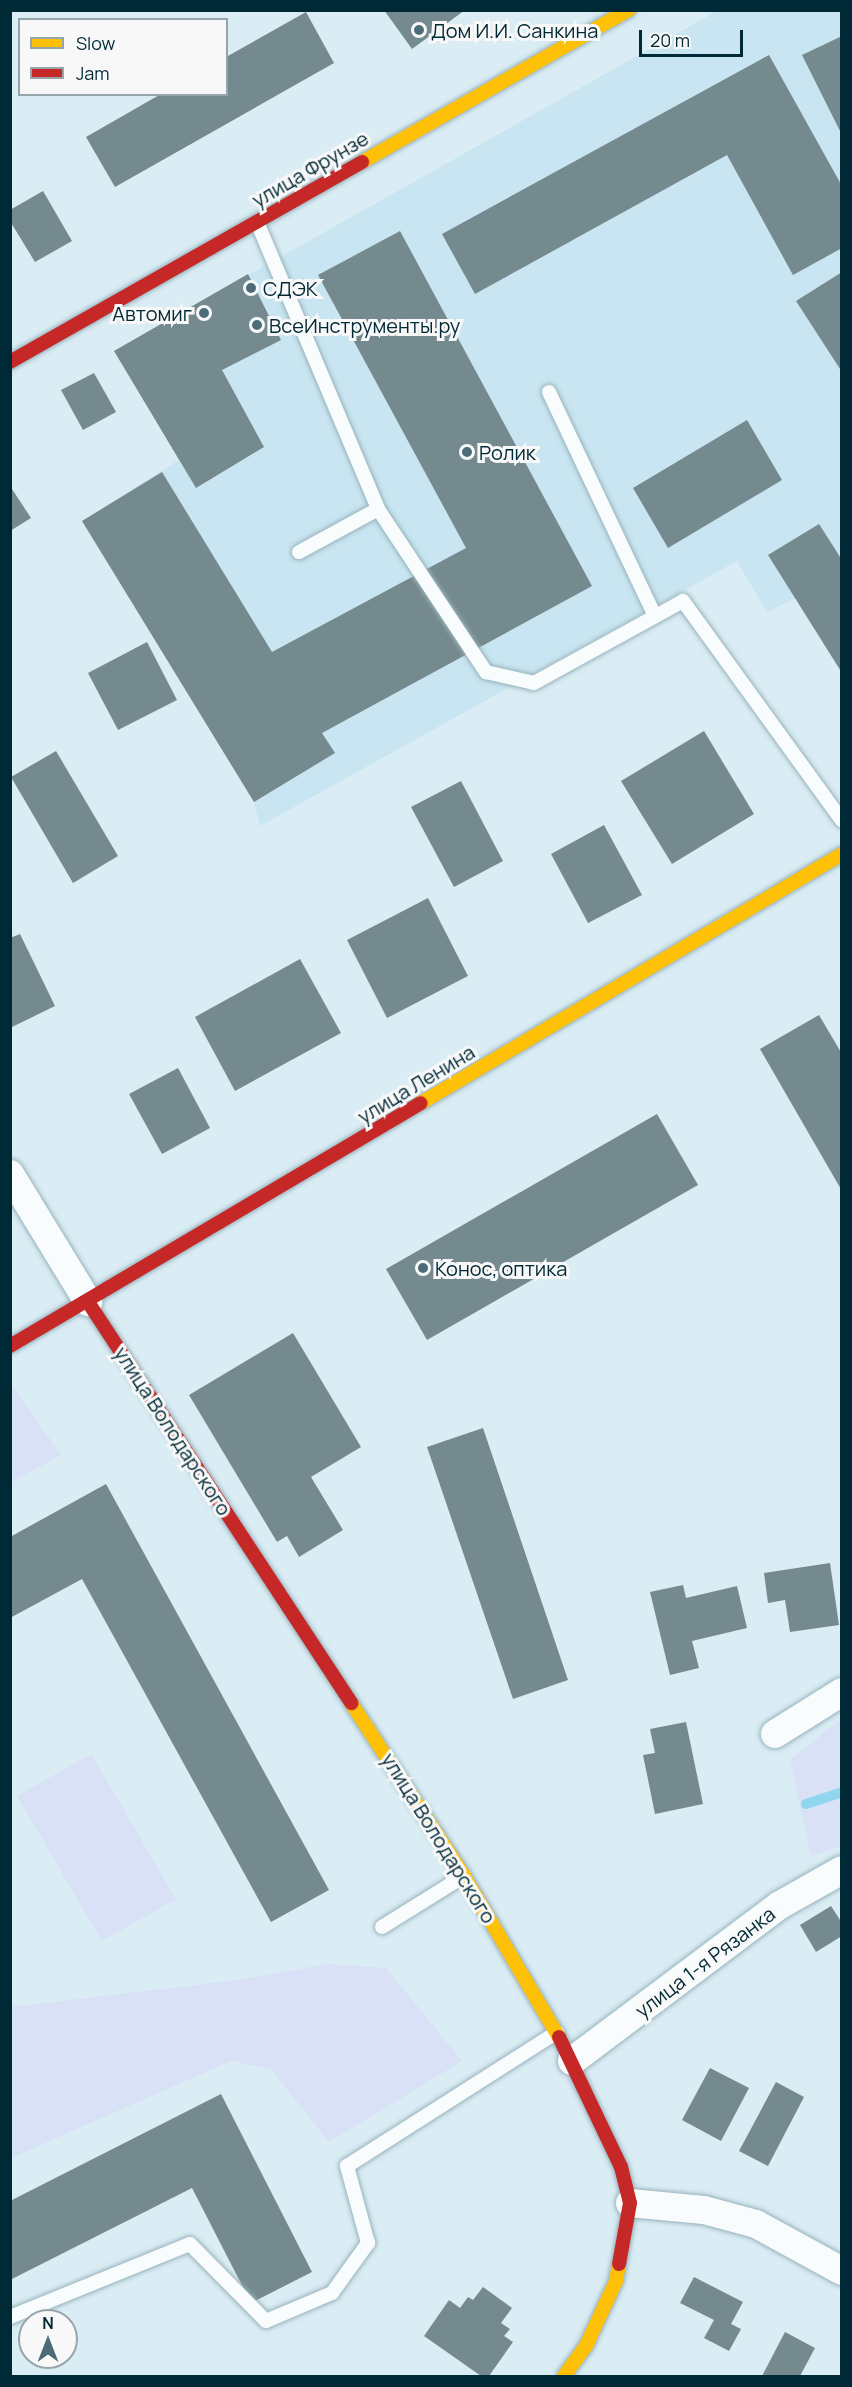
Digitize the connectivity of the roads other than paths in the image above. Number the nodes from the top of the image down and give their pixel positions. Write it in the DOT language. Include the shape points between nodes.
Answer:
graph roads {
  1 [pos="629,10"];
  2 [pos="257,222"];
  3 [pos="10,362"];
  4 [pos="549,392"];
  5 [pos="378,508"];
  6 [pos="299,552"];
  7 [pos="655,616"];
  8 [pos="842,821"];
  9 [pos="842,854"];
  10 [pos="10,1174"];
  11 [pos="88,1302"];
  12 [pos="10,1346"];
  13 [pos="842,1692"];
  14 [pos="774,1734"];
  15 [pos="842,1870"];
  16 [pos="464,1876"];
  17 [pos="382,1927"];
  18 [pos="557,2032"];
  19 [pos="572,2061"];
  20 [pos="630,2204"];
  21 [pos="842,2271"];
  22 [pos="10,2317"];
  23 [pos="564,2376"];
  1 -- 2 [label="main road, улица Фрунзе"];
  2 -- 3 [label="main road, улица Фрунзе"];
  2 -- 5 [label="lane"];
  4 -- 7 [label="lane"];
  5 -- 6 [label="lane"];
  5 -- 7 [label="lane" via="486,672 534,683"];
  7 -- 8 [label="lane" via="683,601"];
  9 -- 11 [label="main road, улица Ленина"];
  10 -- 11 [label="street"];
  11 -- 12 [label="main road, улица Ленина"];
  11 -- 16 [label="main road, улица Володарского"];
  13 -- 14 [label="street"];
  15 -- 19 [label="street, улица 1-я Рязанка" via="780,1905"];
  16 -- 17 [label="lane"];
  16 -- 18 [label="main road, улица Володарского"];
  18 -- 19 [label="main road, улица Володарского"];
  18 -- 22 [label="lane" via="347,2166 368,2243 332,2293 266,2321 190,2244"];
  19 -- 20 [label="main road, улица Володарского" via="621,2167"];
  20 -- 21 [label="street" via="704,2210 756,2224"];
  20 -- 23 [label="main road" via="616,2281 586,2346"];
}
